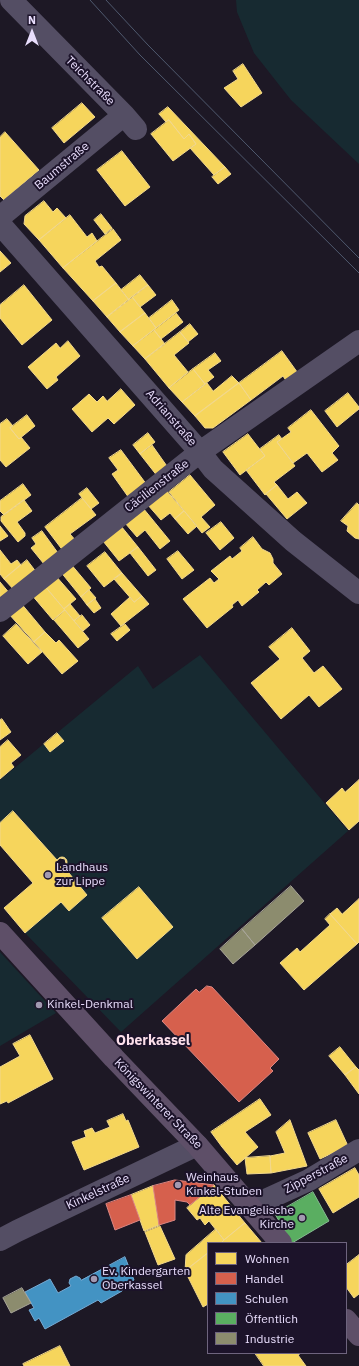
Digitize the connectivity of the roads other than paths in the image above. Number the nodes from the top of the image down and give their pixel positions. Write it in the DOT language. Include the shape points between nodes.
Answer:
graph roads {
  1 [pos="10,0"];
  2 [pos="130,122"];
  3 [pos="0,217"];
  4 [pos="0,224"];
  5 [pos="359,341"];
  6 [pos="200,452"];
  7 [pos="359,593"];
  8 [pos="0,611"];
  9 [pos="0,933"];
  10 [pos="198,1145"];
  11 [pos="359,1150"];
  12 [pos="250,1207"];
  13 [pos="0,1240"];
  14 [pos="280,1242"];
  15 [pos="347,1321"];
  16 [pos="359,1335"];
  1 -- 2 [label="street, Teichstraße"];
  2 -- 3 [label="street, Baumstraße"];
  4 -- 6 [label="street, Adrianstraße"];
  5 -- 6 [label="street, Cäcilienstraße"];
  6 -- 7 [label="street, Adrianstraße" via="213,469 293,541"];
  6 -- 8 [label="street, Cäcilienstraße"];
  9 -- 10 [label="main road, Königswinterer Straße" via="114,1058"];
  10 -- 12 [label="main road, Königswinterer Straße"];
  10 -- 13 [label="street, Kinkelstraße"];
  11 -- 12 [label="street, Zipperstraße" via="309,1180"];
  12 -- 14 [label="main road, Königswinterer Straße"];
  15 -- 16 [label="main road"];
}
